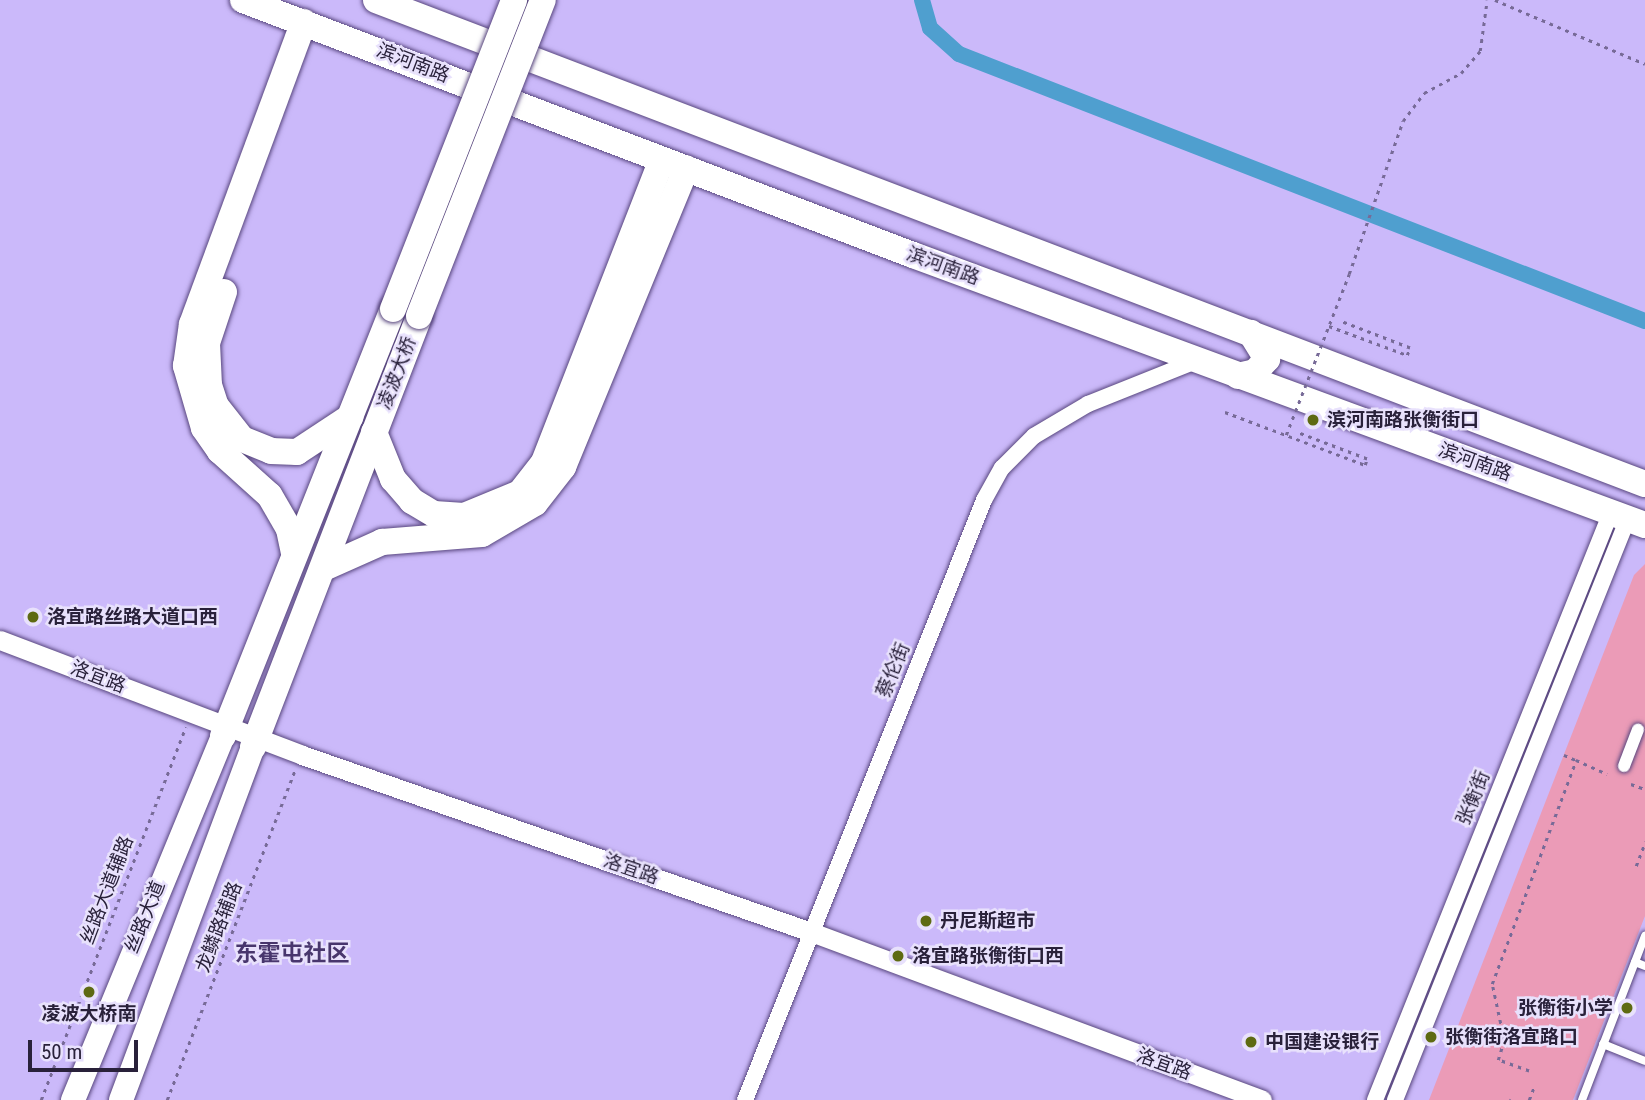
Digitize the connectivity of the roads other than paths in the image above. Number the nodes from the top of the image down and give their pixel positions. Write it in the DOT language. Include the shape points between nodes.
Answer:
graph roads {
  1 [pos="243,0"];
  2 [pos="376,0"];
  3 [pos="514,0"];
  4 [pos="543,0"];
  5 [pos="313,25"];
  6 [pos="674,164"];
  7 [pos="406,312"];
  8 [pos="1251,333"];
  9 [pos="1198,360"];
  10 [pos="1238,376"];
  11 [pos="350,417"];
  12 [pos="374,432"];
  13 [pos="1645,484"];
  14 [pos="1628,518"];
  15 [pos="294,553"];
  16 [pos="324,568"];
  17 [pos="0,640"];
  18 [pos="0,652"];
  19 [pos="1638,730"];
  20 [pos="225,731"];
  21 [pos="255,742"];
  22 [pos="1624,766"];
  23 [pos="1645,936"];
  24 [pos="809,937"];
  25 [pos="1635,962"];
  26 [pos="1645,966"];
  27 [pos="1603,1045"];
  28 [pos="1645,1060"];
  29 [pos="73,1100"];
  30 [pos="121,1100"];
  31 [pos="745,1100"];
  32 [pos="1233,1100"];
  33 [pos="1262,1100"];
  34 [pos="1375,1100"];
  35 [pos="1395,1100"];
  36 [pos="1582,1100"];
  1 -- 5 [label="highway, 滨河南路"];
  2 -- 8 [label="highway, 滨河南路"];
  3 -- 7 [label="highway, 凌波大桥, bridge"];
  4 -- 7 [label="highway, 凌波大桥, bridge"];
  5 -- 6 [label="highway, 滨河南路"];
  5 -- 11 [label="highway" via="211,326 206,363 216,406 242,439 257,446 297,452"];
  5 -- 15 [label="highway" via="192,324 186,366 204,428 220,451 269,495 289,529"];
  6 -- 9 [label="highway, 滨河南路"];
  6 -- 12 [label="highway" via="544,462 520,493 464,516 434,514 412,501 393,478"];
  6 -- 16 [label="highway" via="563,467 534,503 482,534 382,542"];
  7 -- 11 [label="highway, 凌波大桥"];
  7 -- 12 [label="highway, 凌波大桥"];
  8 -- 10 [label="highway" via="1267,359 1255,372"];
  8 -- 13 [label="highway, 滨河南路"];
  9 -- 10 [label="highway, 滨河南路"];
  9 -- 24 [label="street, 蔡伦街" via="1088,404 1034,436 1002,468 984,500"];
  10 -- 14 [label="highway, 滨河南路"];
  11 -- 15 [label="highway, 凌波大桥"];
  12 -- 16 [label="highway, 凌波大桥"];
  14 -- 34 [label="street, 张衡街"];
  14 -- 35 [label="street, 张衡街"];
  15 -- 20 [label="highway, 凌波大桥"];
  16 -- 21 [label="highway, 凌波大桥"];
  17 -- 20 [label="street, 洛宜路"];
  18 -- 20 [label="street, 洛宜路"];
  19 -- 22 [label="street"];
  20 -- 21 [label="street, 洛宜路"];
  20 -- 29 [label="main road, 丝路大道" via="152,899"];
  21 -- 24 [label="street, 洛宜路"];
  21 -- 24 [label="street, 洛宜路" via="298,765"];
  21 -- 30 [label="main road"];
  23 -- 25 [label="lane"];
  24 -- 31 [label="street, 蔡伦街"];
  24 -- 32 [label="street, 洛宜路"];
  24 -- 33 [label="street, 洛宜路"];
  25 -- 26 [label="lane"];
  25 -- 27 [label="lane"];
  27 -- 28 [label="lane"];
  27 -- 36 [label="lane"];
}
